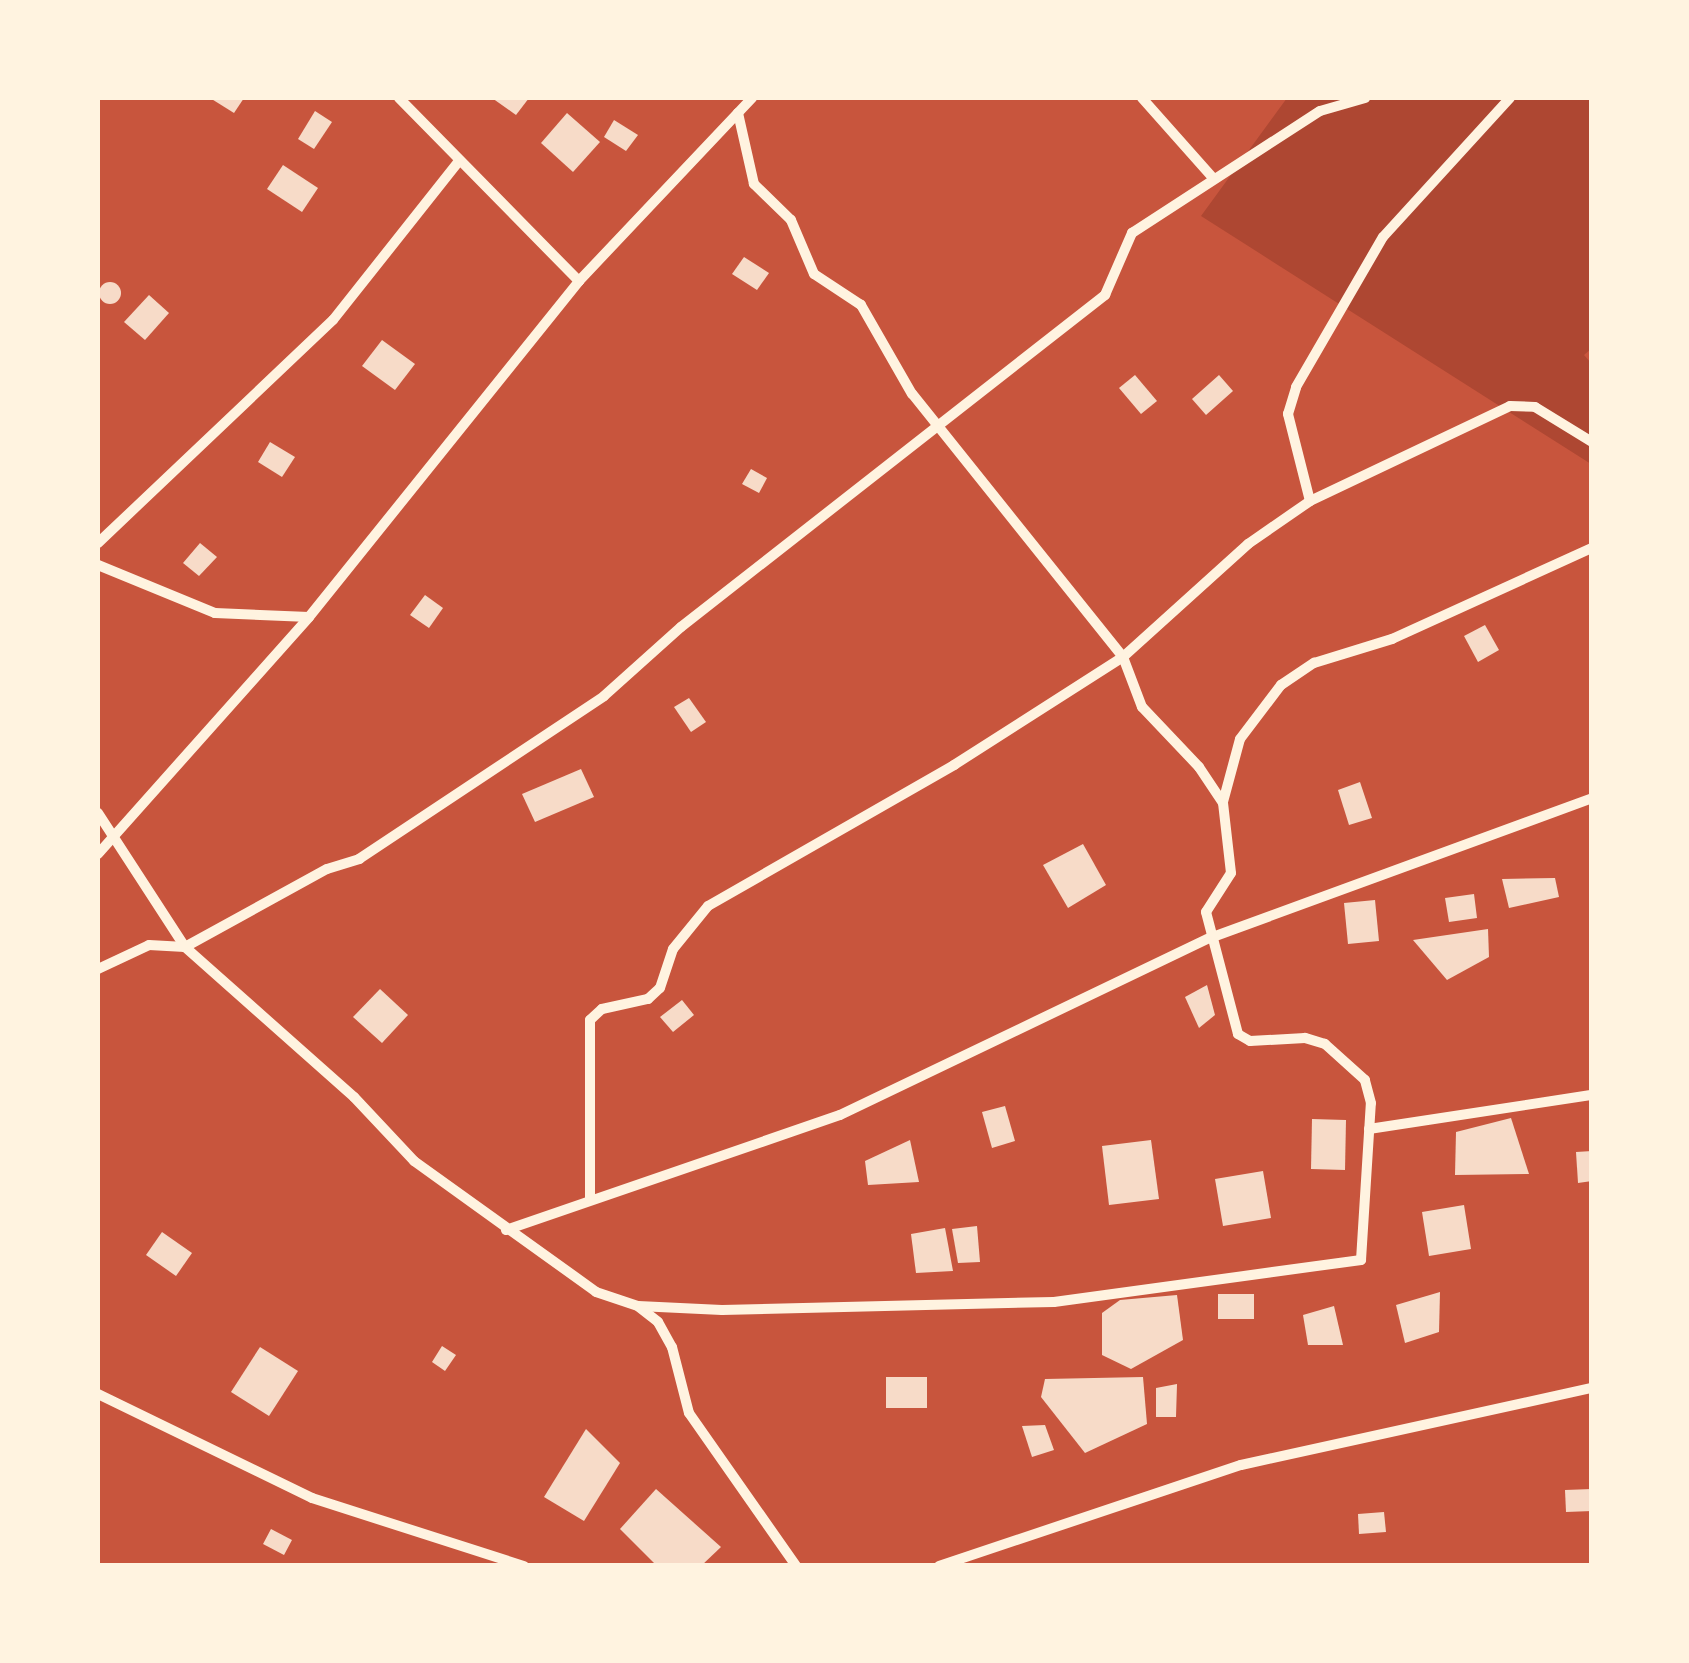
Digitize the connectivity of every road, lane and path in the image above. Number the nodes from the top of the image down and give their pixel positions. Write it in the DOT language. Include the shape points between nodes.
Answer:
graph roads {
  1 [pos="398,98"];
  2 [pos="752,98"];
  3 [pos="1142,98"];
  4 [pos="1328,98"];
  5 [pos="1365,98"];
  6 [pos="1510,98"];
  7 [pos="1320,111"];
  8 [pos="738,112"];
  9 [pos="459,161"];
  10 [pos="1213,178"];
  11 [pos="579,281"];
  12 [pos="942,424"];
  13 [pos="1592,442"];
  14 [pos="1310,501"];
  15 [pos="98,543"];
  16 [pos="1592,548"];
  17 [pos="98,566"];
  18 [pos="309,618"];
  19 [pos="1122,657"];
  20 [pos="1592,798"];
  21 [pos="1223,803"];
  22 [pos="98,814"];
  23 [pos="112,836"];
  24 [pos="98,854"];
  25 [pos="1210,938"];
  26 [pos="184,947"];
  27 [pos="98,969"];
  28 [pos="1592,1095"];
  29 [pos="1369,1129"];
  30 [pos="590,1198"];
  31 [pos="506,1230"];
  32 [pos="638,1306"];
  33 [pos="1592,1388"];
  34 [pos="98,1394"];
  35 [pos="524,1566"];
  36 [pos="796,1566"];
  37 [pos="939,1566"];
  1 -- 9 [label="street"];
  2 -- 8 [label="street"];
  3 -- 10 [label="street"];
  4 -- 7 [label="street"];
  5 -- 7 [label="street"];
  6 -- 14 [label="street" via="1383,236 1296,386 1288,414"];
  7 -- 10 [label="street"];
  8 -- 11 [label="street"];
  8 -- 12 [label="street" via="754,184 791,220 814,274 861,305 912,394"];
  9 -- 11 [label="street"];
  9 -- 15 [label="street" via="333,320"];
  10 -- 12 [label="street" via="1132,232 1105,295"];
  11 -- 18 [label="street"];
  12 -- 19 [label="street" via="1012,527"];
  12 -- 26 [label="street" via="681,626 604,696 359,859 327,869"];
  13 -- 14 [label="street" via="1535,408 1510,406"];
  14 -- 19 [label="street" via="1248,544"];
  16 -- 21 [label="street" via="1392,639 1314,663 1281,685 1240,739"];
  17 -- 18 [label="street" via="215,614"];
  18 -- 23 [label="street"];
  19 -- 21 [label="street" via="1142,708 1199,767"];
  19 -- 30 [label="street" via="954,765 708,906 673,949 660,988 648,999 602,1009 590,1020"];
  20 -- 25 [label="street"];
  21 -- 25 [label="street" via="1230,873 1208,902"];
  22 -- 23 [label="street"];
  23 -- 24 [label="street"];
  23 -- 26 [label="street"];
  25 -- 29 [label="street" via="1238,1034 1250,1041 1304,1038 1325,1044 1365,1080"];
  25 -- 30 [label="street" via="840,1115"];
  26 -- 27 [label="street" via="148,946"];
  26 -- 31 [label="street" via="354,1098 414,1161"];
  28 -- 29 [label="street"];
  29 -- 32 [label="street" via="1366,1252 1350,1264 1054,1302"];
  30 -- 31 [label="street"];
  31 -- 32 [label="street" via="568,1278"];
  32 -- 36 [label="street" via="672,1346 689,1413"];
  33 -- 37 [label="street" via="1241,1465"];
  34 -- 35 [label="street" via="312,1498"];
}
